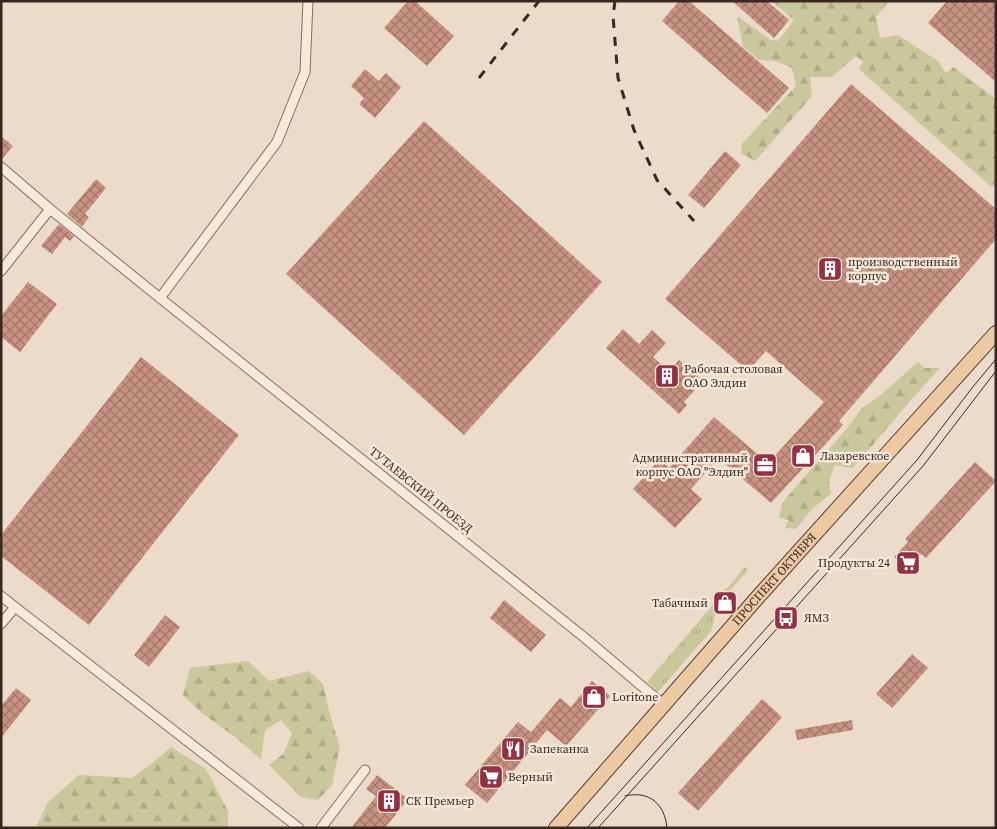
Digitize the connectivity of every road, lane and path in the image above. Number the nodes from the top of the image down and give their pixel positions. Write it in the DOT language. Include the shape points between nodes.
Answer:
graph roads {
  1 [pos="308,1"];
  2 [pos="1,167"];
  3 [pos="50,209"];
  4 [pos="1,271"];
  5 [pos="160,298"];
  6 [pos="996,333"];
  7 [pos="1,596"];
  8 [pos="15,607"];
  9 [pos="1,624"];
  10 [pos="664,705"];
  11 [pos="365,770"];
  12 [pos="298,828"];
  13 [pos="321,828"];
  14 [pos="556,828"];
  1 -- 5 [label="street" via="305,72 277,142"];
  2 -- 3 [label="street, ТУТАЕВСКИЙ ПРОЕЗД"];
  3 -- 4 [label="street"];
  3 -- 5 [label="street, ТУТАЕВСКИЙ ПРОЕЗД"];
  5 -- 10 [label="street, ТУТАЕВСКИЙ ПРОЕЗД"];
  6 -- 10 [label="main road, ПРОСПЕКТ ОКТЯБРЯ"];
  7 -- 8 [label="street"];
  8 -- 9 [label="street"];
  8 -- 12 [label="street"];
  10 -- 14 [label="main road, ПРОСПЕКТ ОКТЯБРЯ"];
  11 -- 13 [label="street"];
}
